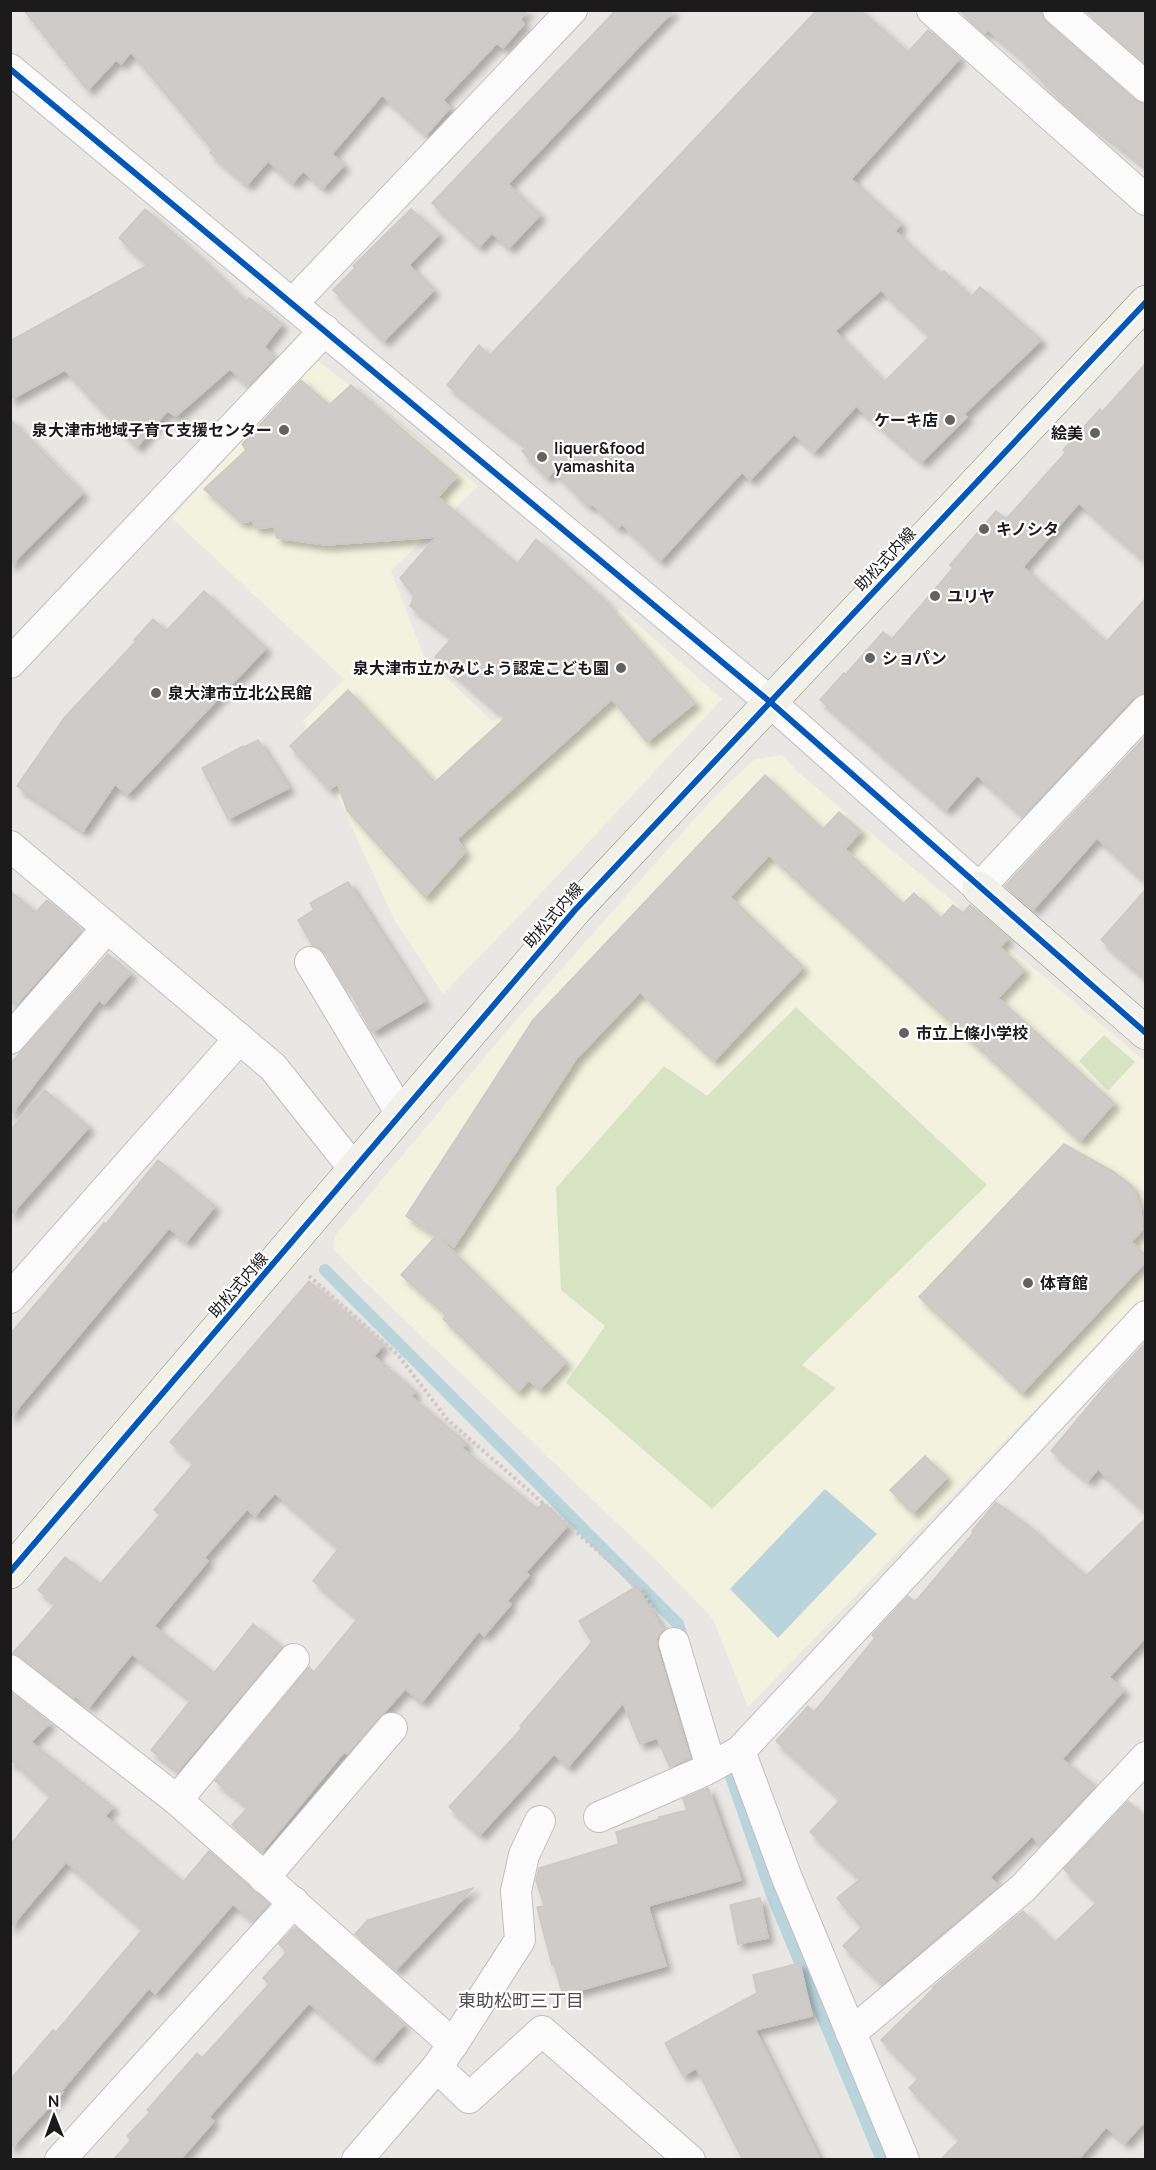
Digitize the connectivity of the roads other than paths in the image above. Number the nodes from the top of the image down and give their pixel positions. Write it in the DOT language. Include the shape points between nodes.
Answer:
graph roads {
  1 [pos="572,10"];
  2 [pos="932,10"];
  3 [pos="1058,10"];
  4 [pos="10,69"];
  5 [pos="1146,87"];
  6 [pos="1146,200"];
  7 [pos="1146,302"];
  8 [pos="293,303"];
  9 [pos="325,330"];
  10 [pos="10,663"];
  11 [pos="769,702"];
  12 [pos="1146,710"];
  13 [pos="10,846"];
  14 [pos="979,888"];
  15 [pos="107,927"];
  16 [pos="310,962"];
  17 [pos="1146,1033"];
  18 [pos="10,1039"];
  19 [pos="239,1039"];
  20 [pos="401,1114"];
  21 [pos="354,1169"];
  22 [pos="10,1299"];
  23 [pos="1146,1316"];
  24 [pos="10,1572"];
  25 [pos="674,1643"];
  26 [pos="294,1659"];
  27 [pos="10,1670"];
  28 [pos="392,1728"];
  29 [pos="1146,1757"];
  30 [pos="725,1760"];
  31 [pos="177,1800"];
  32 [pos="599,1817"];
  33 [pos="540,1821"];
  34 [pos="264,1878"];
  35 [pos="294,1902"];
  36 [pos="852,2033"];
  37 [pos="445,2056"];
  38 [pos="60,2160"];
  39 [pos="357,2160"];
  40 [pos="690,2160"];
  41 [pos="904,2160"];
  1 -- 8 [label="street"];
  2 -- 6 [label="street"];
  3 -- 5 [label="street"];
  4 -- 8 [label="street"];
  7 -- 11 [label="street, 助松式内線"];
  8 -- 9 [label="street"];
  9 -- 10 [label="street"];
  9 -- 11 [label="street"];
  11 -- 14 [label="street"];
  11 -- 20 [label="street, 助松式内線" via="575,910"];
  12 -- 14 [label="street"];
  13 -- 15 [label="street"];
  14 -- 17 [label="street"];
  15 -- 18 [label="street"];
  15 -- 19 [label="street"];
  16 -- 20 [label="street"];
  19 -- 21 [label="street" via="273,1067"];
  19 -- 22 [label="street"];
  20 -- 21 [label="street, 助松式内線"];
  21 -- 24 [label="street, 助松式内線"];
  23 -- 30 [label="street"];
  25 -- 30 [label="street"];
  26 -- 31 [label="street"];
  27 -- 31 [label="street"];
  28 -- 34 [label="street"];
  29 -- 36 [label="street" via="1023,1888"];
  30 -- 32 [label="street"];
  30 -- 36 [label="street" via="787,1878"];
  31 -- 34 [label="street"];
  33 -- 37 [label="street" via="524,1855 516,1891 520,1940"];
  34 -- 35 [label="street"];
  35 -- 37 [label="street"];
  35 -- 38 [label="street"];
  36 -- 41 [label="street"];
  37 -- 39 [label="street"];
  37 -- 40 [label="street" via="469,2098 542,2031"];
}
